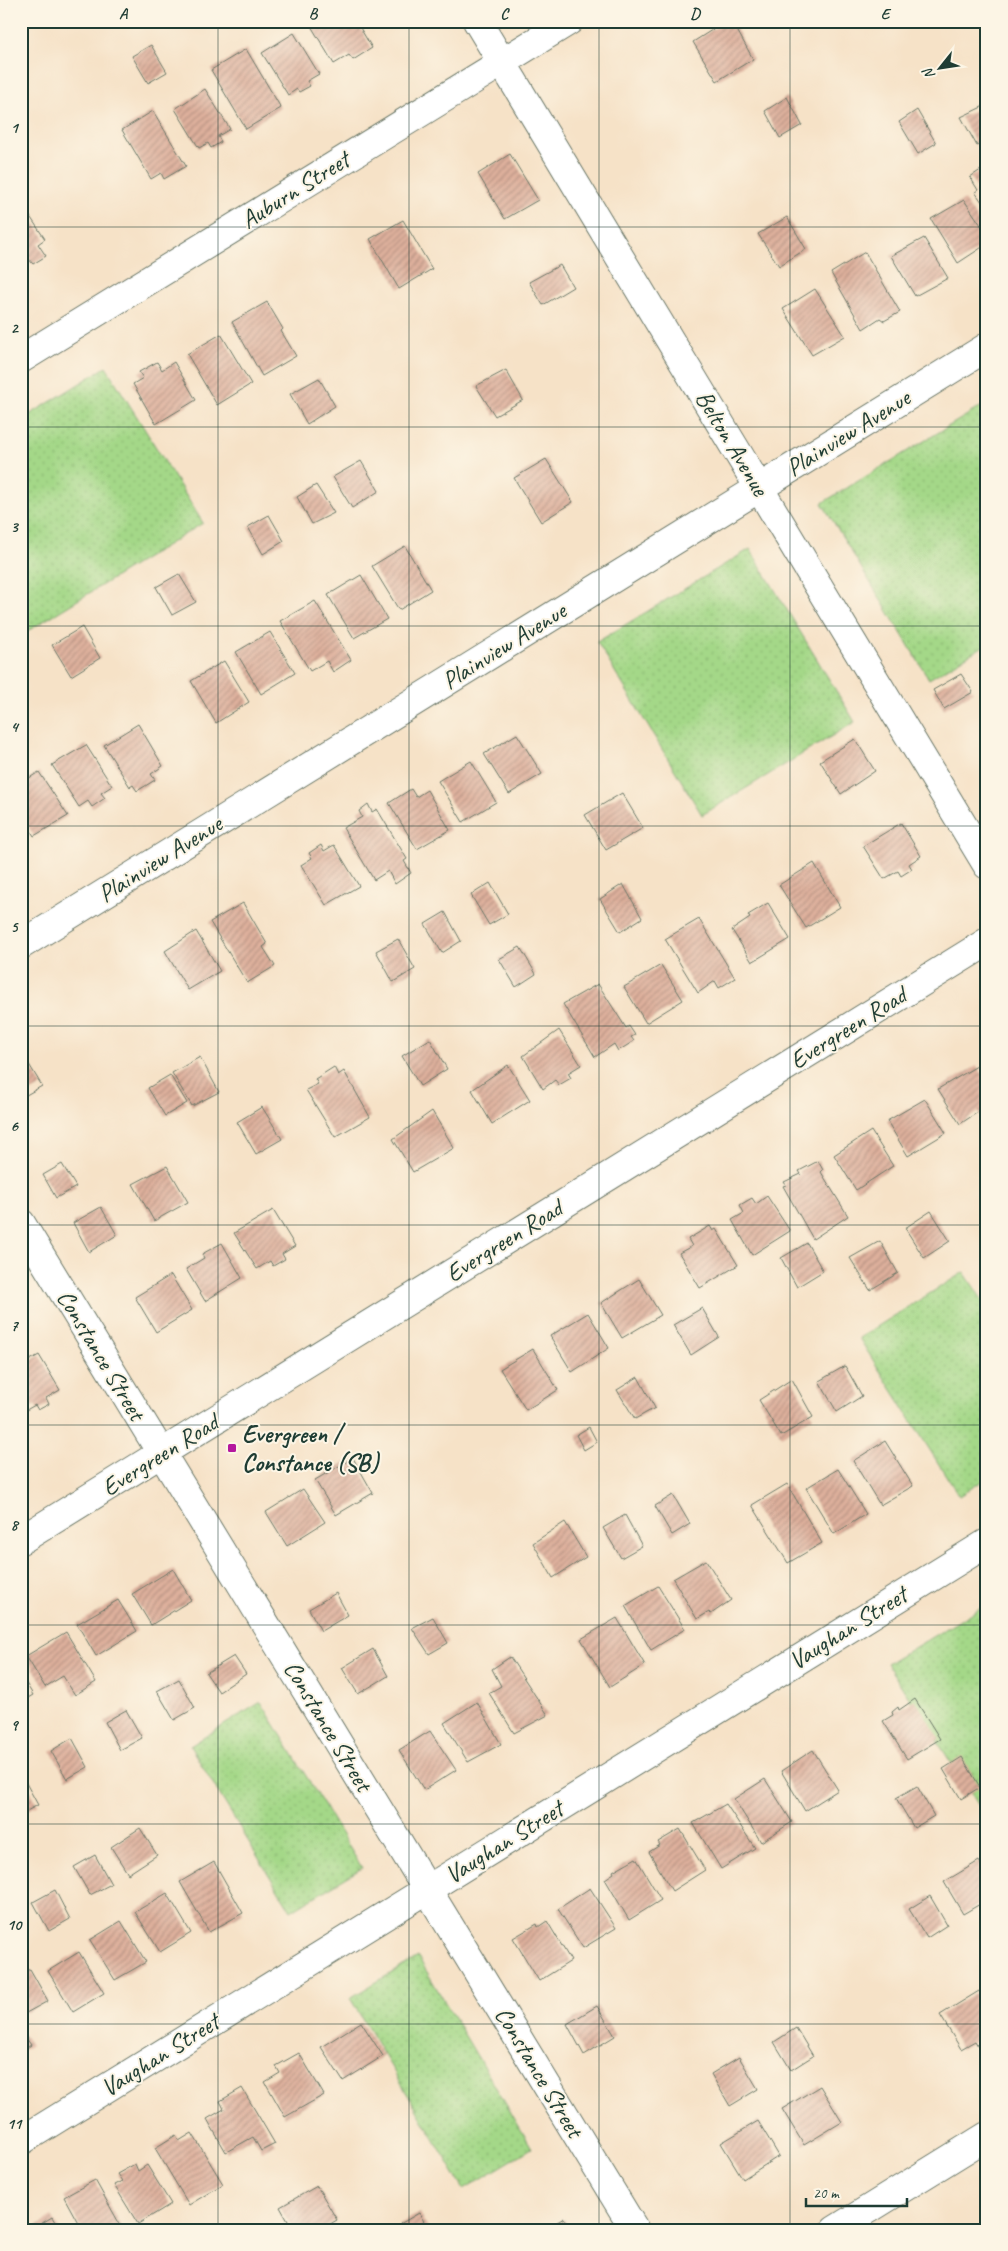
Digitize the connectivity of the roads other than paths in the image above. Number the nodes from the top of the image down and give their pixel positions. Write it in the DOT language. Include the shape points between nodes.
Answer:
graph roads {
  1 [pos="477,21"];
  2 [pos="569,21"];
  3 [pos="502,63"];
  4 [pos="987,347"];
  5 [pos="21,359"];
  6 [pos="760,488"];
  7 [pos="987,865"];
  8 [pos="987,942"];
  9 [pos="21,945"];
  10 [pos="21,1222"];
  11 [pos="162,1454"];
  12 [pos="21,1540"];
  13 [pos="987,1542"];
  14 [pos="427,1890"];
  15 [pos="987,2136"];
  16 [pos="21,2141"];
  17 [pos="635,2230"];
  18 [pos="835,2230"];
  1 -- 3 [label="street, Belton Avenue"];
  2 -- 3 [label="street, Auburn Street"];
  3 -- 5 [label="street, Auburn Street"];
  3 -- 6 [label="street, Belton Avenue"];
  4 -- 6 [label="street, Plainview Avenue"];
  6 -- 7 [label="street, Belton Avenue"];
  6 -- 9 [label="street, Plainview Avenue"];
  8 -- 11 [label="street, Evergreen Road"];
  10 -- 11 [label="street, Constance Street"];
  11 -- 12 [label="street, Evergreen Road"];
  11 -- 14 [label="street, Constance Street"];
  13 -- 14 [label="street, Vaughan Street"];
  14 -- 16 [label="street, Vaughan Street"];
  14 -- 17 [label="street, Constance Street"];
  15 -- 18 [label="street"];
}
